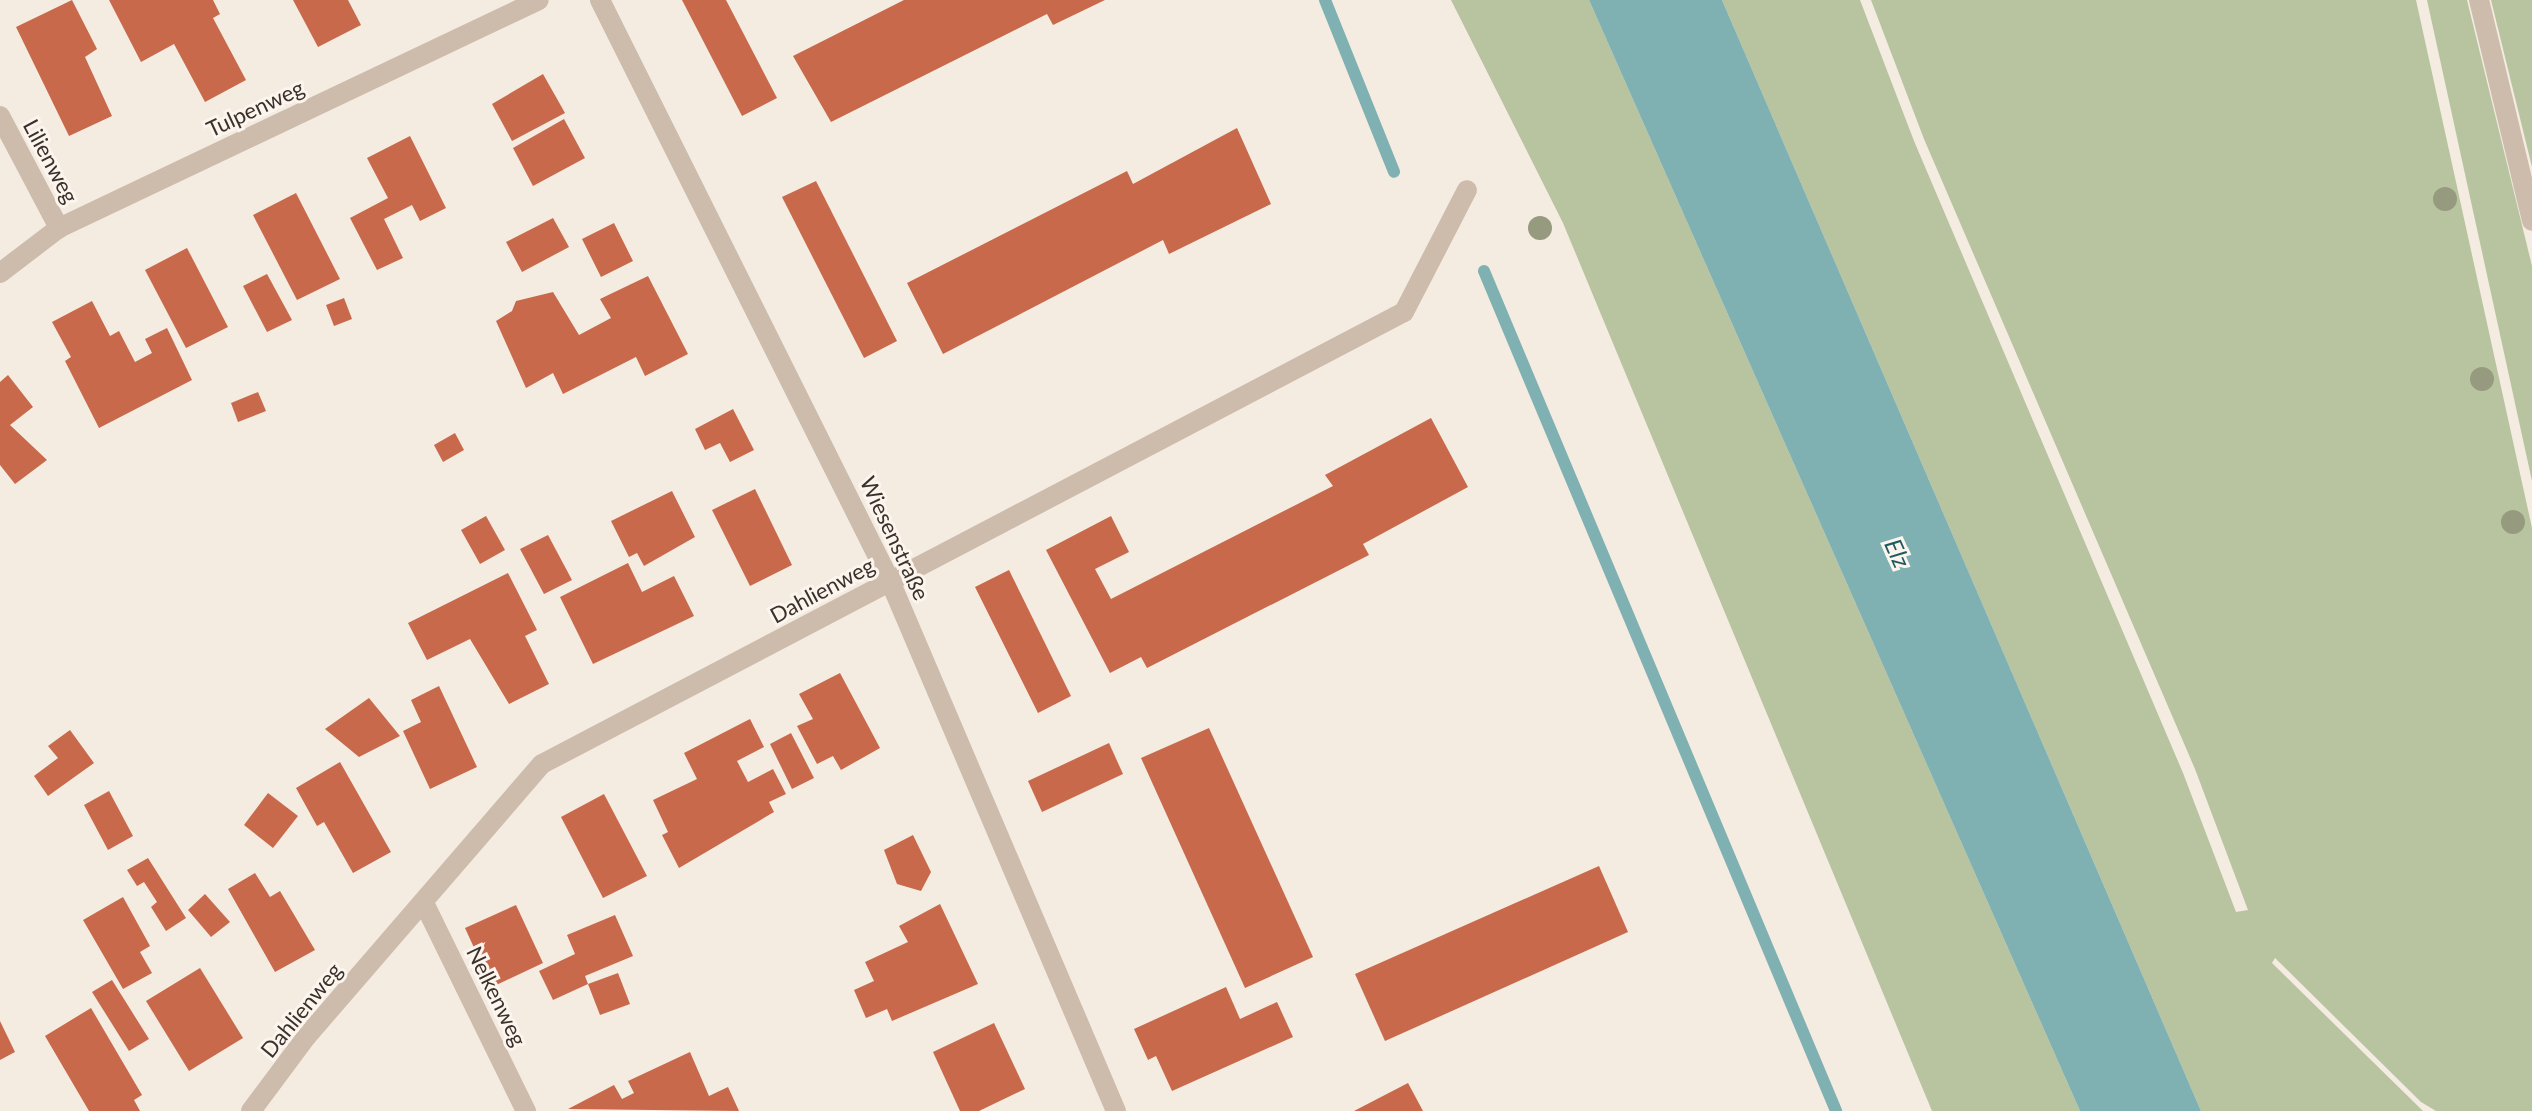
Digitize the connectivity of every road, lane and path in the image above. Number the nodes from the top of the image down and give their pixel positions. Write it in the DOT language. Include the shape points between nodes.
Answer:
graph roads {
  1 [pos="539,0"];
  2 [pos="600,0"];
  3 [pos="2479,0"];
  4 [pos="0,116"];
  5 [pos="1467,190"];
  6 [pos="2532,221"];
  7 [pos="59,228"];
  8 [pos="0,273"];
  9 [pos="890,581"];
  10 [pos="424,903"];
  11 [pos="251,1111"];
  12 [pos="526,1111"];
  13 [pos="1116,1111"];
  1 -- 7 [label="street, Tulpenweg"];
  2 -- 9 [label="street, Wiesenstraße"];
  3 -- 6 [label="street"];
  4 -- 7 [label="street, Lilienweg"];
  5 -- 9 [label="street, Dahlienweg" via="1404,312"];
  7 -- 8 [label="street, Tulpenweg"];
  9 -- 10 [label="street, Dahlienweg" via="542,764"];
  9 -- 13 [label="street, Wiesenstraße"];
  10 -- 11 [label="street, Dahlienweg" via="307,1036"];
  10 -- 12 [label="street, Nelkenweg"];
}
